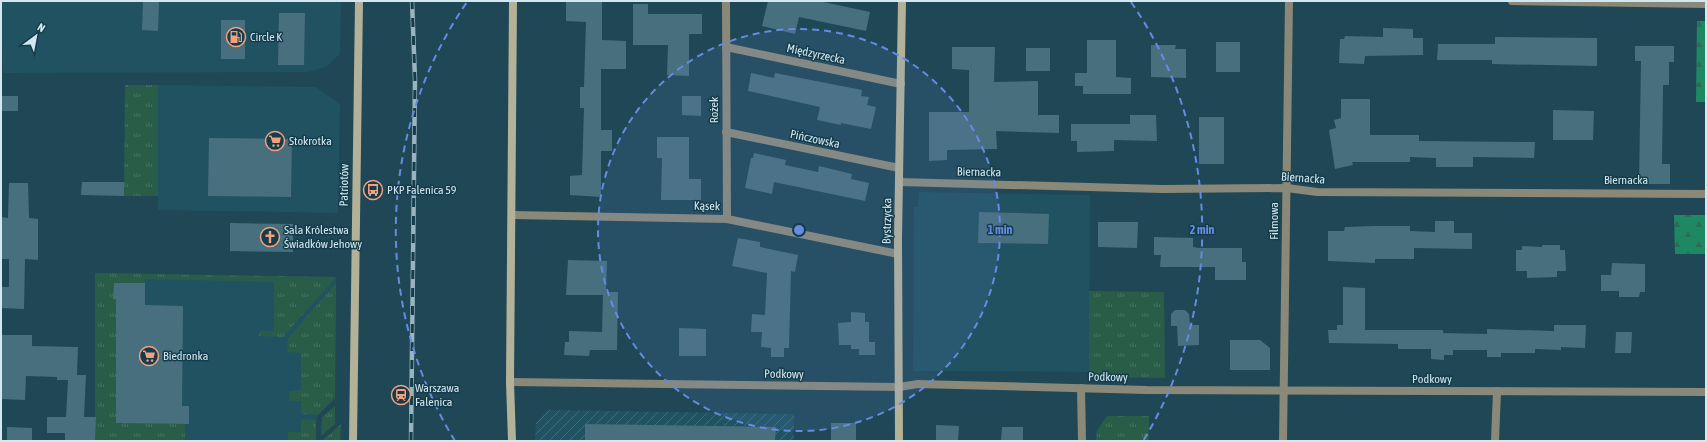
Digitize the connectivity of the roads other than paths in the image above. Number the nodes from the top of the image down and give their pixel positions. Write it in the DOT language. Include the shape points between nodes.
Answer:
graph roads {
  1 [pos="359,1"];
  2 [pos="513,1"];
  3 [pos="726,1"];
  4 [pos="902,1"];
  5 [pos="1289,1"];
  6 [pos="1512,1"];
  7 [pos="1706,4"];
  8 [pos="726,47"];
  9 [pos="902,84"];
  10 [pos="726,132"];
  11 [pos="899,168"];
  12 [pos="899,182"];
  13 [pos="1287,188"];
  14 [pos="1706,194"];
  15 [pos="512,215"];
  16 [pos="727,219"];
  17 [pos="898,254"];
  18 [pos="510,382"];
  19 [pos="899,387"];
  20 [pos="1081,388"];
  21 [pos="1285,390"];
  22 [pos="1497,391"];
  23 [pos="1706,392"];
  24 [pos="353,441"];
  25 [pos="512,441"];
  26 [pos="900,441"];
  27 [pos="1082,441"];
  28 [pos="1283,441"];
  29 [pos="1495,441"];
  1 -- 24 [label="main road, Patriotów"];
  2 -- 15 [label="main road"];
  3 -- 8 [label="street, Rożek"];
  4 -- 9 [label="main road, Bystrzycka"];
  5 -- 13 [label="street, Filmowa"];
  6 -- 7 [label="street"];
  8 -- 9 [label="street, Międzyrzecka"];
  8 -- 10 [label="street, Rożek"];
  9 -- 11 [label="main road, Bystrzycka"];
  10 -- 11 [label="street, Pińczowska"];
  10 -- 16 [label="street, Rożek"];
  11 -- 12 [label="main road, Bystrzycka"];
  12 -- 13 [label="street, Biernacka" via="1162,189"];
  12 -- 17 [label="main road, Bystrzycka"];
  13 -- 14 [label="street, Biernacka" via="1317,192"];
  13 -- 21 [label="street, Filmowa"];
  15 -- 16 [label="street, Kąsek"];
  15 -- 18 [label="main road"];
  16 -- 17 [label="street, Kąsek"];
  17 -- 19 [label="main road, Bystrzycka"];
  18 -- 19 [label="street, Podkowy"];
  18 -- 25 [label="main road"];
  19 -- 20 [label="street, Podkowy" via="918,384"];
  19 -- 26 [label="main road, Bystrzycka"];
  20 -- 21 [label="street, Podkowy"];
  20 -- 27 [label="street"];
  21 -- 22 [label="street, Podkowy"];
  21 -- 28 [label="street, Filmowa"];
  22 -- 23 [label="street, Podkowy"];
  22 -- 29 [label="street"];
}
